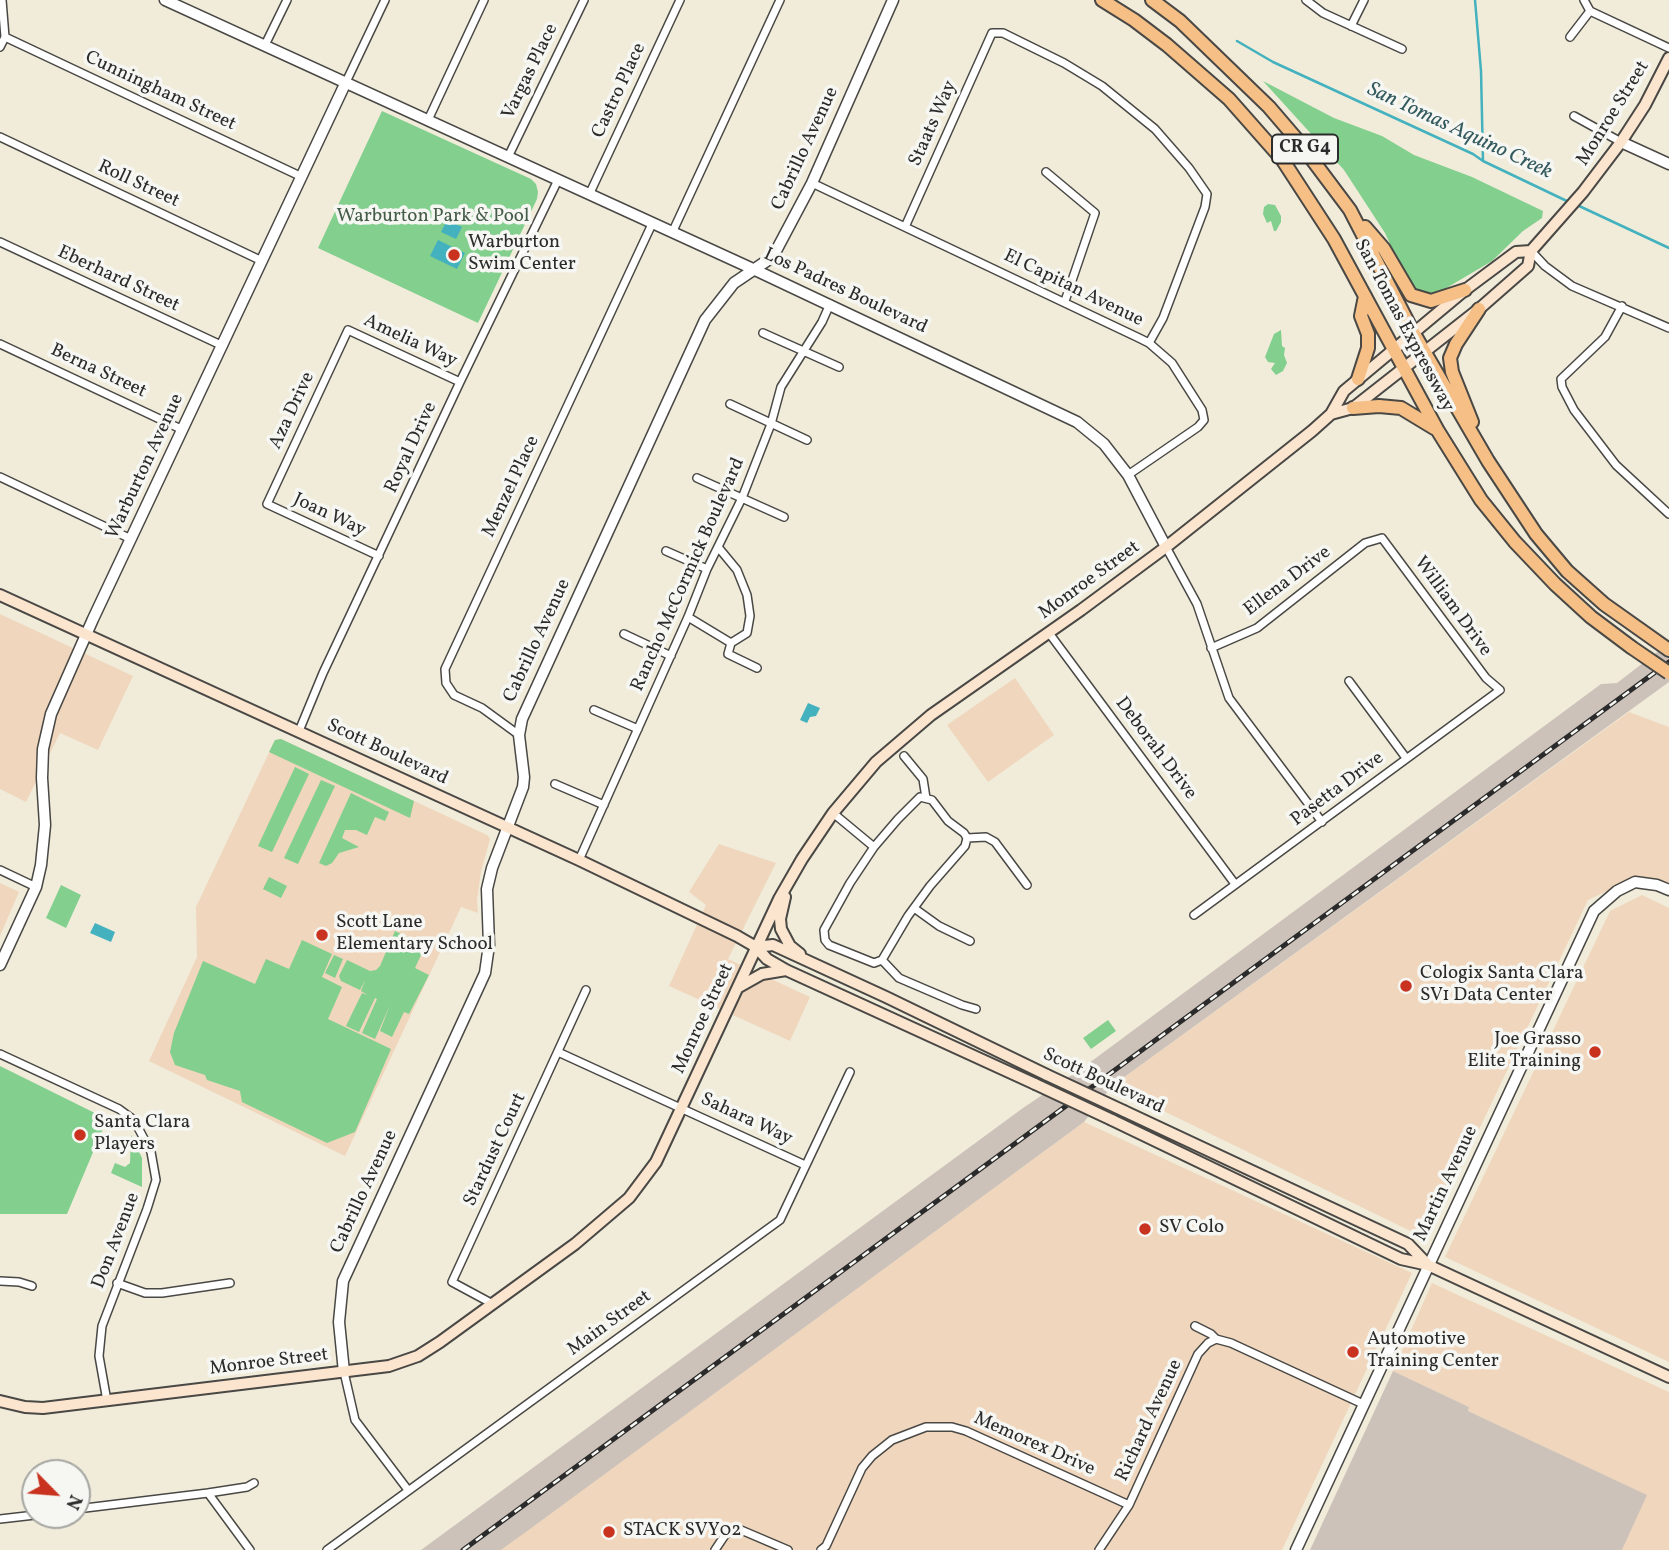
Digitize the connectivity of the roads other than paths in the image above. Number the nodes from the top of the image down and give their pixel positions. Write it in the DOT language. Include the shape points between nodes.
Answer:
graph roads {
  1 [pos="2,0"];
  2 [pos="165,0"];
  3 [pos="286,0"];
  4 [pos="385,0"];
  5 [pos="484,0"];
  6 [pos="584,0"];
  7 [pos="680,0"];
  8 [pos="780,0"];
  9 [pos="893,0"];
  10 [pos="1102,0"];
  11 [pos="1152,0"];
  12 [pos="1306,0"];
  13 [pos="1364,0"];
  14 [pos="1584,0"];
  15 [pos="187,5"];
  16 [pos="1590,11"];
  17 [pos="1352,26"];
  18 [pos="5,37"];
  19 [pos="1570,37"];
  20 [pos="265,45"];
  21 [pos="0,47"];
  22 [pos="1402,48"];
  23 [pos="1669,48"];
  24 [pos="1669,58"];
  25 [pos="346,82"];
  26 [pos="1574,116"];
  27 [pos="428,120"];
  28 [pos="0,137"];
  29 [pos="1621,142"];
  30 [pos="508,157"];
  31 [pos="1669,164"];
  32 [pos="1046,172"];
  33 [pos="302,177"];
  34 [pos="558,180"];
  35 [pos="812,183"];
  36 [pos="589,194"];
  37 [pos="1350,210"];
  38 [pos="652,224"];
  39 [pos="905,227"];
  40 [pos="673,233"];
  41 [pos="0,242"];
  42 [pos="1531,251"];
  43 [pos="262,261"];
  44 [pos="753,269"];
  45 [pos="1465,290"];
  46 [pos="1365,296"];
  47 [pos="1065,301"];
  48 [pos="830,304"];
  49 [pos="1622,306"];
  50 [pos="1479,309"];
  51 [pos="1669,328"];
  52 [pos="348,331"];
  53 [pos="1413,332"];
  54 [pos="764,333"];
  55 [pos="1149,343"];
  56 [pos="0,344"];
  57 [pos="223,346"];
  58 [pos="1394,349"];
  59 [pos="804,351"];
  60 [pos="1424,351"];
  61 [pos="839,367"];
  62 [pos="1403,367"];
  63 [pos="1358,379"];
  64 [pos="460,382"];
  65 [pos="730,404"];
  66 [pos="1353,408"];
  67 [pos="1331,414"];
  68 [pos="771,424"];
  69 [pos="183,429"];
  70 [pos="1438,431"];
  71 [pos="807,440"];
  72 [pos="1488,461"];
  73 [pos="1128,475"];
  74 [pos="0,477"];
  75 [pos="697,478"];
  76 [pos="742,498"];
  77 [pos="267,504"];
  78 [pos="1669,514"];
  79 [pos="784,517"];
  80 [pos="1382,538"];
  81 [pos="131,540"];
  82 [pos="718,547"];
  83 [pos="1166,547"];
  84 [pos="666,551"];
  85 [pos="379,556"];
  86 [pos="707,569"];
  87 [pos="0,595"];
  88 [pos="688,617"];
  89 [pos="1049,633"];
  90 [pos="624,634"];
  91 [pos="86,635"];
  92 [pos="732,643"];
  93 [pos="1212,648"];
  94 [pos="1669,650"];
  95 [pos="671,656"];
  96 [pos="757,668"];
  97 [pos="1669,673"];
  98 [pos="1349,681"];
  99 [pos="1500,690"];
  100 [pos="594,710"];
  101 [pos="638,729"];
  102 [pos="299,731"];
  103 [pos="519,735"];
  104 [pos="904,756"];
  105 [pos="1406,758"];
  106 [pos="555,784"];
  107 [pos="926,798"];
  108 [pos="604,805"];
  109 [pos="833,813"];
  110 [pos="1322,822"];
  111 [pos="507,828"];
  112 [pos="967,838"];
  113 [pos="874,847"];
  114 [pos="579,860"];
  115 [pos="0,870"];
  116 [pos="789,881"];
  117 [pos="1235,884"];
  118 [pos="1027,885"];
  119 [pos="36,887"];
  120 [pos="1669,890"];
  121 [pos="914,908"];
  122 [pos="1194,915"];
  123 [pos="970,941"];
  124 [pos="756,947"];
  125 [pos="882,960"];
  126 [pos="0,965"];
  127 [pos="817,965"];
  128 [pos="786,970"];
  129 [pos="739,987"];
  130 [pos="586,990"];
  131 [pos="976,1009"];
  132 [pos="558,1052"];
  133 [pos="0,1054"];
  134 [pos="850,1072"];
  135 [pos="682,1108"];
  136 [pos="805,1165"];
  137 [pos="1428,1265"];
  138 [pos="0,1281"];
  139 [pos="117,1283"];
  140 [pos="230,1283"];
  141 [pos="32,1286"];
  142 [pos="491,1303"];
  143 [pos="1195,1326"];
  144 [pos="1216,1339"];
  145 [pos="344,1372"];
  146 [pos="1669,1377"];
  147 [pos="0,1401"];
  148 [pos="107,1401"];
  149 [pos="1363,1404"];
  150 [pos="254,1483"];
  151 [pos="408,1490"];
  152 [pos="208,1493"];
  153 [pos="1129,1505"];
  154 [pos="91,1508"];
  155 [pos="21,1517"];
  156 [pos="0,1519"];
  157 [pos="250,1550"];
  158 [pos="327,1550"];
  159 [pos="715,1550"];
  160 [pos="788,1550"];
  161 [pos="821,1550"];
  162 [pos="1099,1550"];
  163 [pos="1296,1550"];
  1 -- 18 [label="street"];
  2 -- 15 [label="street, Los Padres Boulevard"];
  3 -- 20 [label="street"];
  4 -- 25 [label="street, Warburton Avenue"];
  5 -- 27 [label="street"];
  6 -- 30 [label="street, Vargas Place"];
  7 -- 36 [label="street, Castro Place"];
  8 -- 40 [label="street"];
  9 -- 35 [label="street, Cabrillo Avenue"];
  10 -- 46 [label="highway, San Tomas Expressway / CR G4" via="1167,45 1252,124 1308,197"];
  11 -- 37 [label="highway, San Tomas Expressway / CR G4" via="1269,107"];
  12 -- 17 [label="street"];
  13 -- 17 [label="street"];
  14 -- 16 [label="street"];
  15 -- 20 [label="street, Los Padres Boulevard"];
  16 -- 19 [label="street"];
  16 -- 23 [label="street"];
  17 -- 22 [label="street"];
  18 -- 21 [label="street"];
  18 -- 33 [label="street, Cunningham Street"];
  20 -- 25 [label="street, Los Padres Boulevard"];
  24 -- 29 [label="main road, Monroe Street"];
  25 -- 27 [label="street, Los Padres Boulevard"];
  25 -- 33 [label="street, Warburton Avenue"];
  26 -- 29 [label="street"];
  27 -- 30 [label="street, Los Padres Boulevard"];
  28 -- 43 [label="street, Roll Street"];
  29 -- 31 [label="street"];
  29 -- 42 [label="main road, Monroe Street"];
  30 -- 34 [label="street, Los Padres Boulevard"];
  32 -- 47 [label="street" via="1095,213"];
  33 -- 43 [label="street, Warburton Avenue"];
  34 -- 36 [label="street, Los Padres Boulevard"];
  34 -- 64 [label="street, Royal Drive"];
  35 -- 39 [label="street, El Capitan Avenue"];
  35 -- 44 [label="street, Cabrillo Avenue" via="777,249"];
  36 -- 38 [label="street, Los Padres Boulevard"];
  37 -- 45 [label="highway" via="1384,249 1411,295 1431,301"];
  37 -- 53 [label="highway, San Tomas Expressway / CR G4"];
  38 -- 40 [label="street, Los Padres Boulevard"];
  38 -- 103 [label="street, Menzel Place" via="445,669 446,683 454,695 482,708"];
  39 -- 47 [label="street, El Capitan Avenue"];
  39 -- 55 [label="street, Staats Way" via="992,33 1003,33 1102,86 1155,129 1207,194 1163,318"];
  40 -- 44 [label="street, Los Padres Boulevard"];
  41 -- 57 [label="street, Eberhard Street"];
  42 -- 45 [label="main road, Monroe Street" via="1516,252"];
  42 -- 49 [label="street" via="1565,282"];
  42 -- 50 [label="main road, Monroe Street" via="1528,266"];
  43 -- 57 [label="street, Warburton Avenue"];
  44 -- 48 [label="street, Los Padres Boulevard"];
  44 -- 103 [label="street, Cabrillo Avenue" via="734,283 705,320 522,719"];
  45 -- 53 [label="main road, Monroe Street"];
  46 -- 58 [label="highway, San Tomas Expressway / CR G4"];
  46 -- 63 [label="highway" via="1361,316 1368,348"];
  47 -- 55 [label="street, El Capitan Avenue"];
  48 -- 59 [label="street, Rancho McCormick Boulevard"];
  48 -- 73 [label="street, Los Padres Boulevard" via="1077,422 1104,444"];
  49 -- 51 [label="street"];
  49 -- 78 [label="street" via="1605,337 1561,379 1562,387 1616,466"];
  50 -- 60 [label="main road, Monroe Street"];
  50 -- 72 [label="highway" via="1456,344 1450,364"];
  52 -- 64 [label="street, Amelia Way"];
  52 -- 77 [label="street, Aza Drive"];
  53 -- 58 [label="main road, Monroe Street"];
  53 -- 60 [label="highway, San Tomas Expressway / CR G4"];
  54 -- 59 [label="street"];
  55 -- 73 [label="street, El Capitan Avenue" via="1172,363 1202,410 1203,420"];
  56 -- 69 [label="street, Berna Street"];
  57 -- 69 [label="street, Warburton Avenue"];
  58 -- 62 [label="highway, San Tomas Expressway / CR G4"];
  58 -- 63 [label="main road, Monroe Street"];
  59 -- 61 [label="street"];
  59 -- 68 [label="street, Rancho McCormick Boulevard" via="781,387"];
  60 -- 62 [label="main road, Monroe Street"];
  60 -- 72 [label="highway, San Tomas Expressway / CR G4"];
  62 -- 66 [label="main road, Monroe Street"];
  62 -- 70 [label="highway, San Tomas Expressway / CR G4"];
  63 -- 67 [label="main road, Monroe Street" via="1344,391"];
  64 -- 85 [label="street, Royal Drive"];
  65 -- 68 [label="street"];
  66 -- 67 [label="main road, Monroe Street"];
  66 -- 70 [label="highway" via="1401,408"];
  67 -- 83 [label="main road, Monroe Street"];
  68 -- 71 [label="street"];
  68 -- 76 [label="street, Rancho McCormick Boulevard"];
  69 -- 81 [label="street, Warburton Avenue"];
  70 -- 97 [label="highway, San Tomas Expressway / CR G4, bridge" via="1481,500 1555,584 1591,617"];
  72 -- 94 [label="highway, San Tomas Expressway / CR G4" via="1536,534 1567,571"];
  73 -- 83 [label="street, Los Padres Boulevard"];
  74 -- 81 [label="street"];
  75 -- 76 [label="street"];
  76 -- 79 [label="street"];
  76 -- 82 [label="street, Rancho McCormick Boulevard"];
  77 -- 85 [label="street, Joan Way"];
  80 -- 93 [label="street, Ellena Drive" via="1365,543 1257,628"];
  80 -- 99 [label="street, William Drive" via="1486,678"];
  81 -- 91 [label="street, Warburton Avenue"];
  82 -- 86 [label="street, Rancho McCormick Boulevard"];
  82 -- 92 [label="street" via="737,570 747,594 747,633"];
  83 -- 89 [label="main road, Monroe Street"];
  83 -- 93 [label="street, Los Padres Boulevard" via="1197,604"];
  84 -- 86 [label="street"];
  85 -- 102 [label="street, Royal Drive"];
  86 -- 88 [label="street, Rancho McCormick Boulevard"];
  87 -- 91 [label="main road, Scott Boulevard"];
  88 -- 92 [label="street"];
  88 -- 95 [label="street, Rancho McCormick Boulevard"];
  89 -- 109 [label="main road, Monroe Street" via="931,715 876,762"];
  89 -- 117 [label="street, Deborah Drive"];
  90 -- 95 [label="street"];
  91 -- 102 [label="main road, Scott Boulevard"];
  91 -- 119 [label="street, Warburton Avenue" via="51,714 43,749 44,847"];
  92 -- 96 [label="street" via="728,654"];
  93 -- 110 [label="street, Los Padres Boulevard" via="1229,698"];
  95 -- 101 [label="street, Rancho McCormick Boulevard"];
  98 -- 105 [label="street"];
  99 -- 105 [label="street, Pasetta Drive"];
  100 -- 101 [label="street"];
  101 -- 108 [label="street, Rancho McCormick Boulevard"];
  102 -- 111 [label="main road, Scott Boulevard"];
  103 -- 111 [label="street, Cabrillo Avenue" via="523,787"];
  104 -- 107 [label="street" via="923,779"];
  105 -- 110 [label="street, Pasetta Drive"];
  106 -- 108 [label="street"];
  107 -- 112 [label="street"];
  107 -- 113 [label="street" via="920,797"];
  108 -- 114 [label="street, Rancho McCormick Boulevard"];
  109 -- 113 [label="street"];
  109 -- 116 [label="main road, Monroe Street"];
  110 -- 117 [label="street, Pasetta Drive"];
  111 -- 114 [label="main road, Scott Boulevard"];
  111 -- 145 [label="street, Cabrillo Avenue" via="487,889 485,973 343,1282 339,1322"];
  112 -- 118 [label="street" via="986,837 995,842"];
  112 -- 121 [label="street"];
  113 -- 125 [label="street" via="824,930 829,944 874,963"];
  114 -- 124 [label="main road, Scott Boulevard"];
  115 -- 119 [label="street"];
  116 -- 124 [label="main road, Monroe Street"];
  116 -- 127 [label="main road" via="780,919 782,934 790,946"];
  117 -- 122 [label="street, Pasetta Drive"];
  119 -- 126 [label="street, Warburton Avenue"];
  120 -- 137 [label="street, Martin Avenue" via="1635,882 1594,911"];
  121 -- 123 [label="street"];
  121 -- 125 [label="street"];
  124 -- 127 [label="main road, Scott Boulevard" via="773,945"];
  124 -- 128 [label="main road, Scott Boulevard"];
  124 -- 129 [label="main road, Monroe Street"];
  125 -- 131 [label="street" via="899,978"];
  127 -- 137 [label="main road, Scott Boulevard, bridge" via="1408,1244"];
  128 -- 129 [label="main road"];
  128 -- 137 [label="main road, Scott Boulevard, bridge" via="1401,1259"];
  129 -- 135 [label="main road, Monroe Street"];
  130 -- 132 [label="street, Stardust Court"];
  132 -- 135 [label="street, Sahara Way"];
  132 -- 142 [label="street, Stardust Court" via="452,1282"];
  133 -- 139 [label="street, Don Avenue" via="119,1110 134,1120 151,1152 156,1180"];
  134 -- 136 [label="street, Main Street"];
  135 -- 136 [label="street, Sahara Way"];
  135 -- 142 [label="main road, Monroe Street" via="656,1161 629,1198 575,1244"];
  136 -- 151 [label="street, Main Street" via="780,1220"];
  137 -- 146 [label="main road, Scott Boulevard"];
  137 -- 149 [label="street, Martin Avenue"];
  138 -- 141 [label="street"];
  139 -- 140 [label="street" via="145,1293"];
  139 -- 148 [label="street, Don Avenue" via="102,1326 99,1356"];
  142 -- 145 [label="main road, Monroe Street" via="418,1356"];
  143 -- 144 [label="street"];
  144 -- 149 [label="street"];
  144 -- 153 [label="street, Richard Avenue" via="1198,1354"];
  145 -- 148 [label="main road, Monroe Street"];
  145 -- 151 [label="street, Cabrillo Avenue" via="355,1420"];
  147 -- 148 [label="main road, Monroe Street" via="43,1408"];
  149 -- 163 [label="street, Martin Avenue"];
  150 -- 152 [label="street"];
  151 -- 158 [label="street, Main Street"];
  152 -- 154 [label="street"];
  152 -- 157 [label="street"];
  153 -- 161 [label="street, Memorex Drive" via="966,1431 926,1427 892,1440 872,1455"];
  153 -- 162 [label="street, Richard Avenue"];
  155 -- 156 [label="street"];
  159 -- 160 [label="street" via="732,1530"];
}
